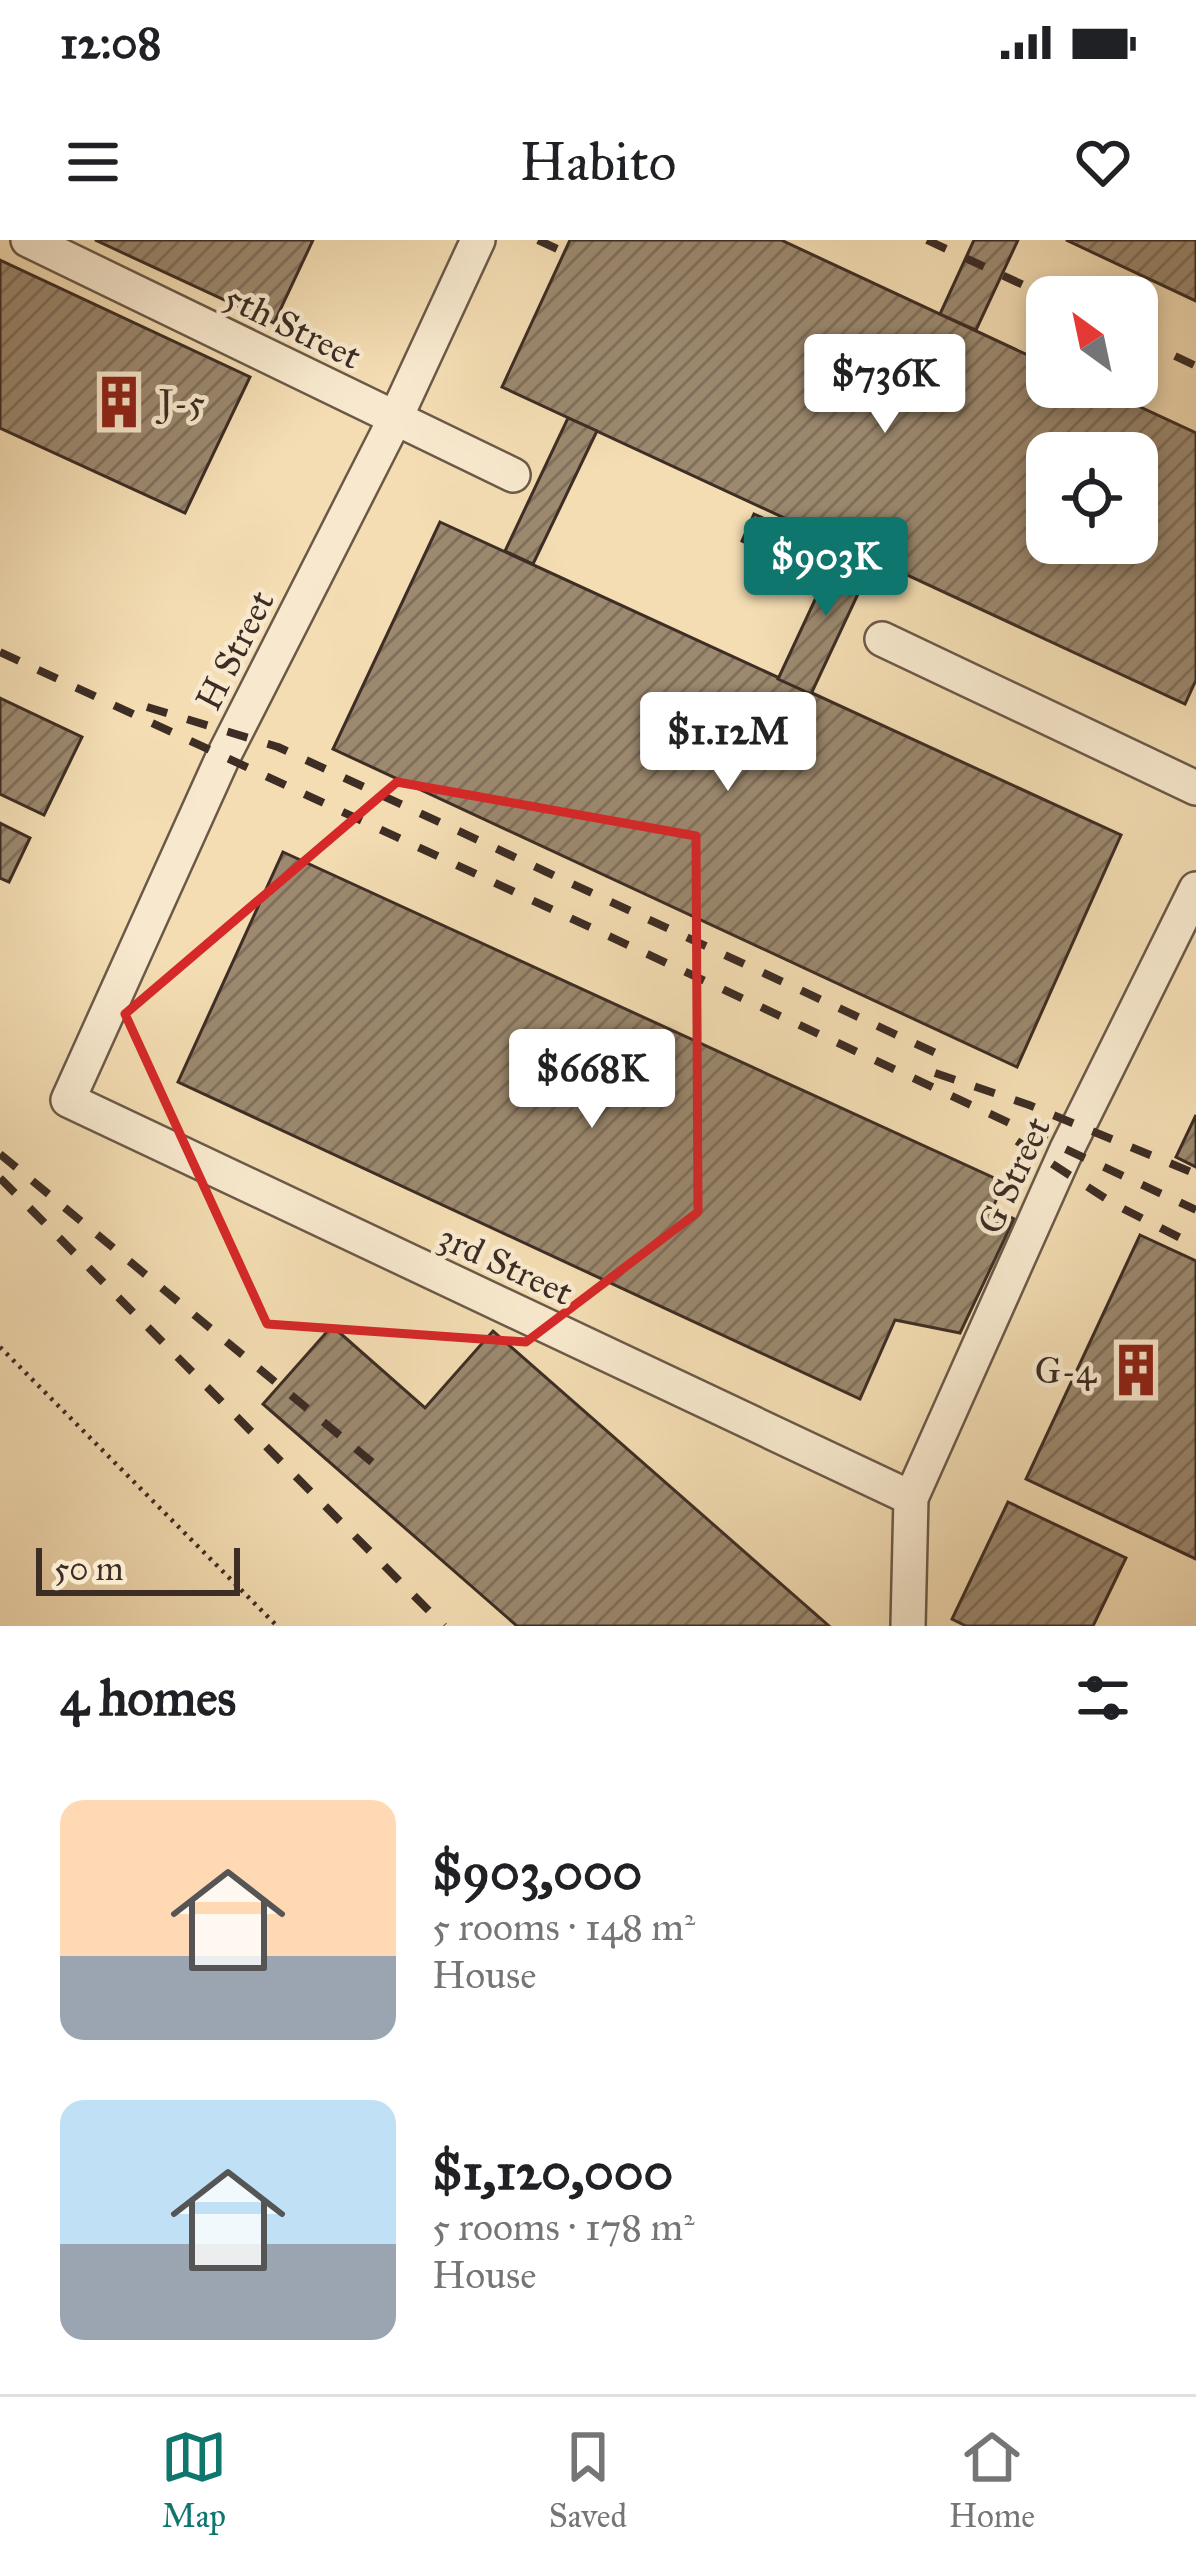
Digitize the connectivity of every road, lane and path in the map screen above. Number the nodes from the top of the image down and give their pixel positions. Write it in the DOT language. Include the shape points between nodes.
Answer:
graph roads {
  1 [pos="28,240"];
  2 [pos="478,240"];
  3 [pos="395,419"];
  4 [pos="513,475"];
  5 [pos="882,639"];
  6 [pos="1196,788"];
  7 [pos="1196,890"];
  8 [pos="68,1100"];
  9 [pos="0,1347"];
  10 [pos="911,1498"];
  11 [pos="278,1626"];
  12 [pos="908,1626"];
  1 -- 3 [label="lane, 5th Street"];
  2 -- 3 [label="lane, H Street"];
  3 -- 4 [label="lane, 5th Street"];
  3 -- 8 [label="lane, H Street" via="223,757"];
  5 -- 6 [label="lane"];
  7 -- 10 [label="lane, G Street" via="1067,1149"];
  8 -- 10 [label="lane, 3rd Street"];
  9 -- 11 [label="path"];
  10 -- 12 [label="lane"];
}
